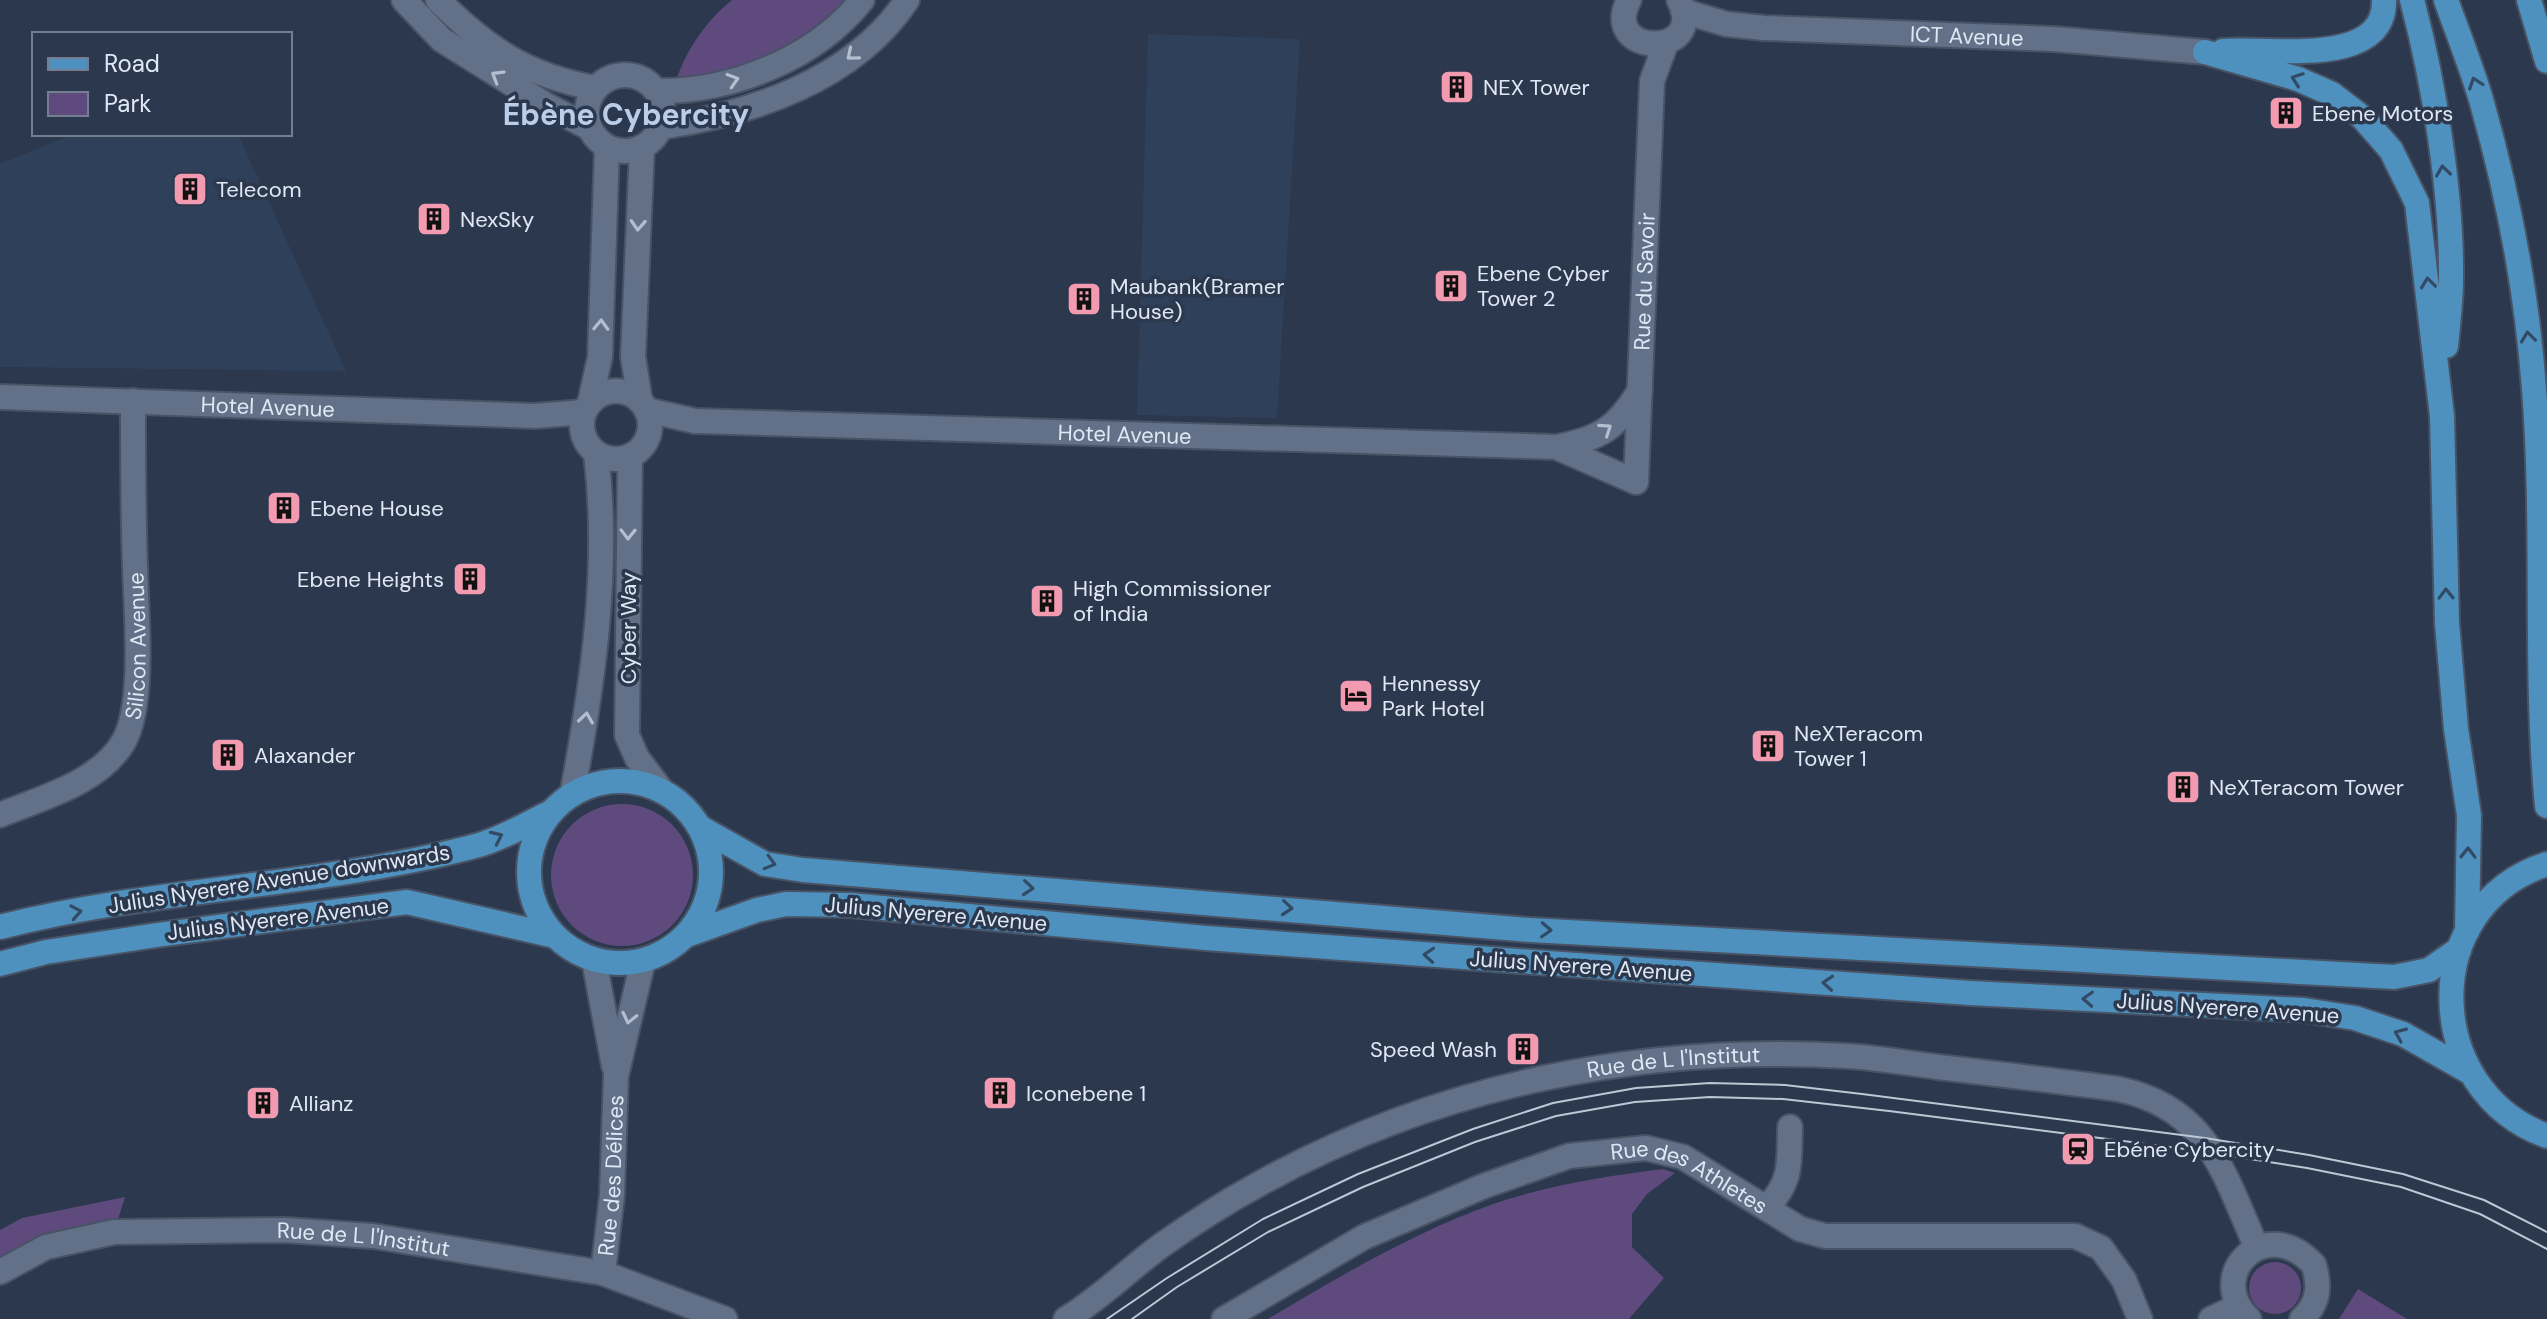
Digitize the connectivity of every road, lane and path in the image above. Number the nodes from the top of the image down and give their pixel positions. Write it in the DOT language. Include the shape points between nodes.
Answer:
graph roads {
  1 [pos="404,0"];
  2 [pos="438,0"];
  3 [pos="862,0"];
  4 [pos="907,0"];
  5 [pos="1629,0"];
  6 [pos="2384,0"];
  7 [pos="2412,0"];
  8 [pos="2446,0"];
  9 [pos="2529,0"];
  10 [pos="1681,5"];
  11 [pos="1726,24"];
  12 [pos="1638,40"];
  13 [pos="1670,40"];
  14 [pos="2205,52"];
  15 [pos="2547,61"];
  16 [pos="1652,81"];
  17 [pos="595,88"];
  18 [pos="657,91"];
  19 [pos="661,127"];
  20 [pos="590,128"];
  21 [pos="607,147"];
  22 [pos="642,147"];
  23 [pos="1640,390"];
  24 [pos="0,397"];
  25 [pos="133,401"];
  26 [pos="643,406"];
  27 [pos="2442,416"];
  28 [pos="695,421"];
  29 [pos="588,426"];
  30 [pos="1556,447"];
  31 [pos="638,448"];
  32 [pos="1636,482"];
  33 [pos="662,791"];
  34 [pos="572,795"];
  35 [pos="2547,806"];
  36 [pos="551,812"];
  37 [pos="0,815"];
  38 [pos="701,828"];
  39 [pos="2547,864"];
  40 [pos="0,927"];
  41 [pos="687,935"];
  42 [pos="555,936"];
  43 [pos="2463,940"];
  44 [pos="594,960"];
  45 [pos="643,961"];
  46 [pos="0,964"];
  47 [pos="2468,1071"];
  48 [pos="616,1076"];
  49 [pos="1790,1127"];
  50 [pos="2547,1136"];
  51 [pos="1767,1207"];
  52 [pos="2257,1248"];
  53 [pos="0,1272"];
  54 [pos="603,1273"];
  55 [pos="2244,1312"];
  56 [pos="725,1319"];
  57 [pos="1066,1319"];
  58 [pos="1224,1319"];
  59 [pos="2140,1319"];
  60 [pos="2211,1319"];
  61 [pos="2302,1319"];
  20 -- 1 [label="street, one-way" via="442,40"];
  2 -- 17 [label="street" via="479,39 524,67"];
  18 -- 3 [label="street, one-way" via="731,82 786,59 828,33"];
  4 -- 19 [label="street, one-way" via="842,64 797,91 736,112"];
  5 -- 12 [label="street, Rue du Savoir" via="1626,25"];
  6 -- 14 [label="main road" via="2379,26 2356,43 2325,50"];
  27 -- 7 [label="main road, one-way" via="2451,279 2447,201"];
  35 -- 8 [label="main road, one-way" via="2541,743 2534,387 2502,183"];
  9 -- 15 [label="main road"];
  10 -- 11 [label="street, ICT Avenue"];
  10 -- 13 [label="street, Rue du Savoir" via="1680,30"];
  11 -- 13 [label="street, ICT Avenue" via="1696,27"];
  11 -- 14 [label="street, ICT Avenue" via="2054,39"];
  12 -- 13 [label="street"];
  12 -- 16 [label="street, Rue du Savoir"];
  13 -- 16 [label="street, Rue du Savoir"];
  27 -- 14 [label="main road, one-way" via="2417,203 2391,150 2332,94"];
  16 -- 23 [label="street, Rue du Savoir"];
  17 -- 18 [label="street" via="625,75 646,81"];
  17 -- 20 [label="street" via="587,107"];
  18 -- 19 [label="street" via="664,115"];
  19 -- 22 [label="street"];
  20 -- 21 [label="street"];
  21 -- 22 [label="street"];
  29 -- 21 [label="street, Cyber Way, one-way" via="600,357"];
  22 -- 26 [label="street, one-way" via="633,357"];
  30 -- 23 [label="street, Hotel Avenue, one-way" via="1608,431"];
  23 -- 32 [label="street, Rue du Savoir"];
  24 -- 25 [label="street, Hotel Avenue"];
  25 -- 29 [label="street, Hotel Avenue" via="535,416"];
  25 -- 37 [label="street, Silicon Avenue" via="137,656 133,709 124,741 106,763 75,784"];
  26 -- 28 [label="street, Hotel Avenue"];
  26 -- 29 [label="street" via="621,392 599,395"];
  26 -- 31 [label="street" via="649,431"];
  43 -- 27 [label="main road, one-way" via="2469,815 2447,623"];
  28 -- 30 [label="street, Hotel Avenue"];
  28 -- 31 [label="street, Hotel Avenue"];
  29 -- 31 [label="street" via="619,459"];
  34 -- 29 [label="street, Cyber Way, one-way" via="601,607 600,480"];
  30 -- 32 [label="street, Hotel Avenue"];
  31 -- 33 [label="street, Cyber Way, one-way" via="627,735"];
  33 -- 34 [label="main road" via="632,781 601,783"];
  33 -- 38 [label="main road" via="684,806"];
  34 -- 36 [label="main road"];
  40 -- 36 [label="main road, Julius Nyerere Avenue downwards, one-way" via="396,862 482,844"];
  36 -- 42 [label="main road" via="529,861 530,888 539,914"];
  38 -- 41 [label="main road" via="711,855 712,884 704,911"];
  38 -- 43 [label="main road, Julius Nyerere Avenue, one-way" via="765,864 803,870 1530,930 2394,977 2429,970"];
  39 -- 43 [label="main road, Julius Nyerere Avenue" via="2494,895"];
  41 -- 45 [label="main road"];
  47 -- 41 [label="main road, Julius Nyerere Avenue, one-way" via="2403,1034 2355,1018 2304,1010 1493,960 850,905 786,904"];
  42 -- 44 [label="main road"];
  42 -- 46 [label="main road, Julius Nyerere Avenue" via="407,902 157,935"];
  43 -- 47 [label="main road, Julius Nyerere Avenue" via="2450,990 2453,1032"];
  44 -- 45 [label="main road"];
  44 -- 48 [label="street, Rue des Délices"];
  45 -- 48 [label="street, Rue des Délices, one-way"];
  47 -- 50 [label="main road, Julius Nyerere Avenue" via="2508,1116"];
  48 -- 54 [label="street, Rue des Délices"];
  49 -- 51 [label="street" via="1788,1171 1781,1193"];
  51 -- 58 [label="street, Rue des Athletes" via="1683,1157 1646,1148 1569,1156 1364,1237"];
  51 -- 59 [label="street, Rue des Athletes" via="1800,1229 1825,1236 2075,1236 2101,1248 2124,1280"];
  52 -- 55 [label="street" via="2238,1266 2234,1279 2234,1293"];
  52 -- 57 [label="street, Rue de L l'Institut" via="2205,1138 2168,1106 2144,1094 1849,1056 1673,1057 1507,1085 1394,1120 1315,1155 1218,1208"];
  52 -- 61 [label="street" via="2282,1244 2314,1265 2318,1292"];
  53 -- 54 [label="street, Rue de L l'Institut" via="46,1247 114,1232 285,1230 373,1236"];
  54 -- 56 [label="street, Rue de L l'Institut"];
  55 -- 60 [label="street"];
}
